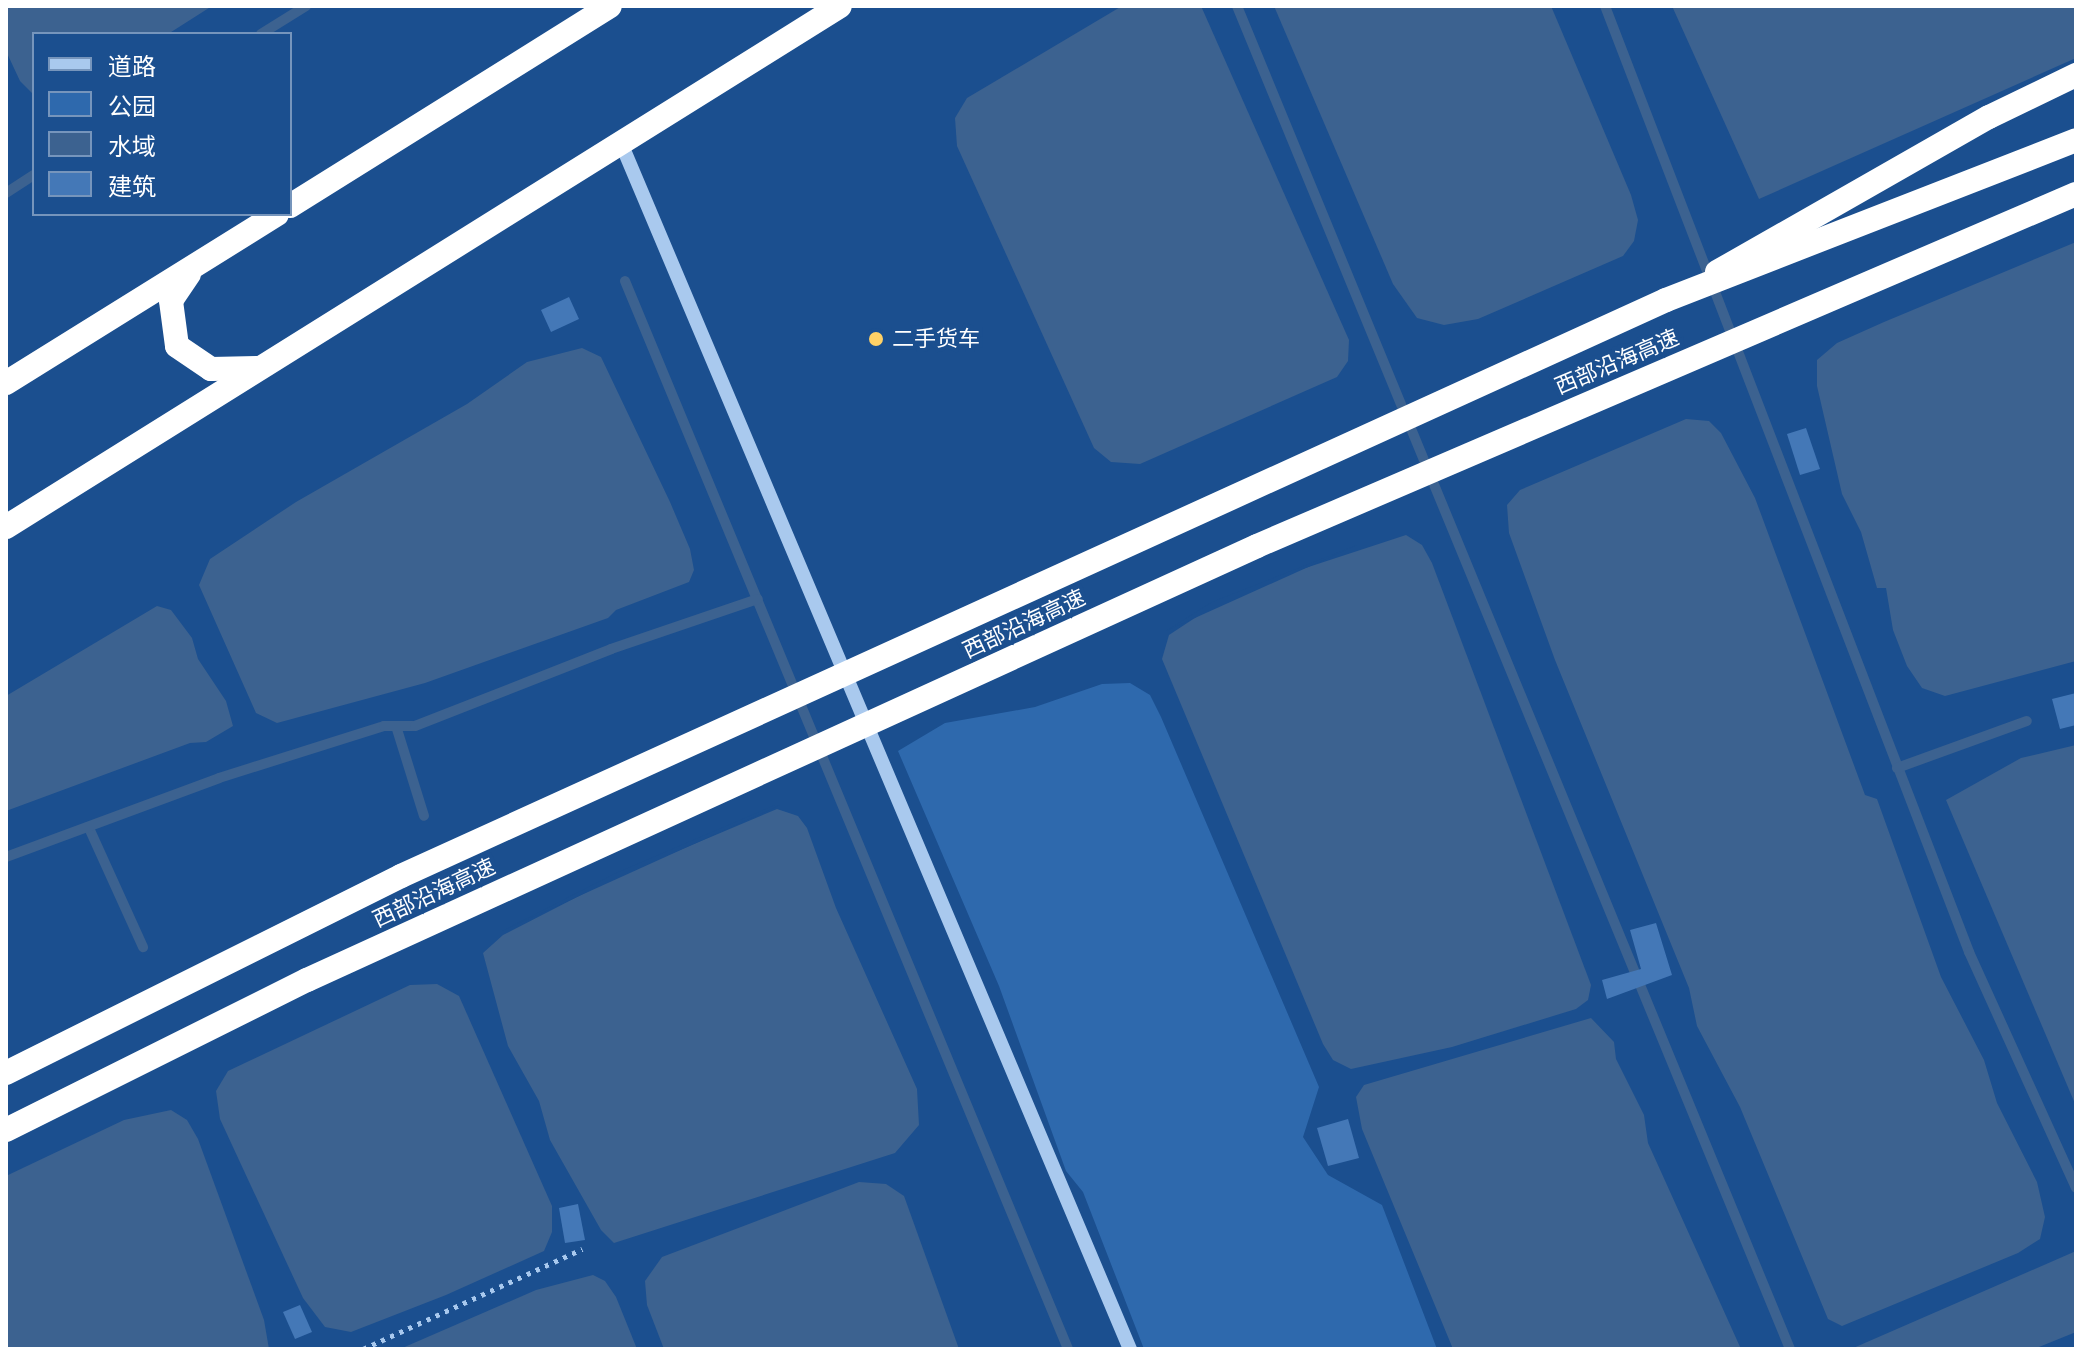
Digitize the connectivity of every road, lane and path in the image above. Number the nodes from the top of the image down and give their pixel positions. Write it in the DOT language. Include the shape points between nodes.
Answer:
graph roads {
  1 [pos="840,6"];
  2 [pos="595,10"];
  3 [pos="2076,75"];
  4 [pos="2076,140"];
  5 [pos="621,143"];
  6 [pos="2076,194"];
  7 [pos="292,205"];
  8 [pos="274,216"];
  9 [pos="198,263"];
  10 [pos="1666,300"];
  11 [pos="262,368"];
  12 [pos="6,383"];
  13 [pos="6,527"];
  14 [pos="6,1073"];
  15 [pos="6,1130"];
  16 [pos="582,1249"];
  17 [pos="363,1349"];
  18 [pos="1130,1349"];
  1 -- 5 [label="highway"];
  2 -- 7 [label="highway"];
  3 -- 10 [label="highway, bridge" via="1989,117"];
  4 -- 10 [label="highway, 西部沿海高速, bridge"];
  5 -- 11 [label="highway"];
  5 -- 18 [label="lane"];
  6 -- 15 [label="highway, 西部沿海高速, bridge" via="1257,546 307,980"];
  8 -- 9 [label="highway"];
  9 -- 11 [label="highway" via="171,301 177,346 211,369"];
  9 -- 12 [label="highway"];
  10 -- 14 [label="highway, 西部沿海高速, bridge" via="401,876"];
  11 -- 13 [label="highway"];
  16 -- 17 [label="path"];
}
